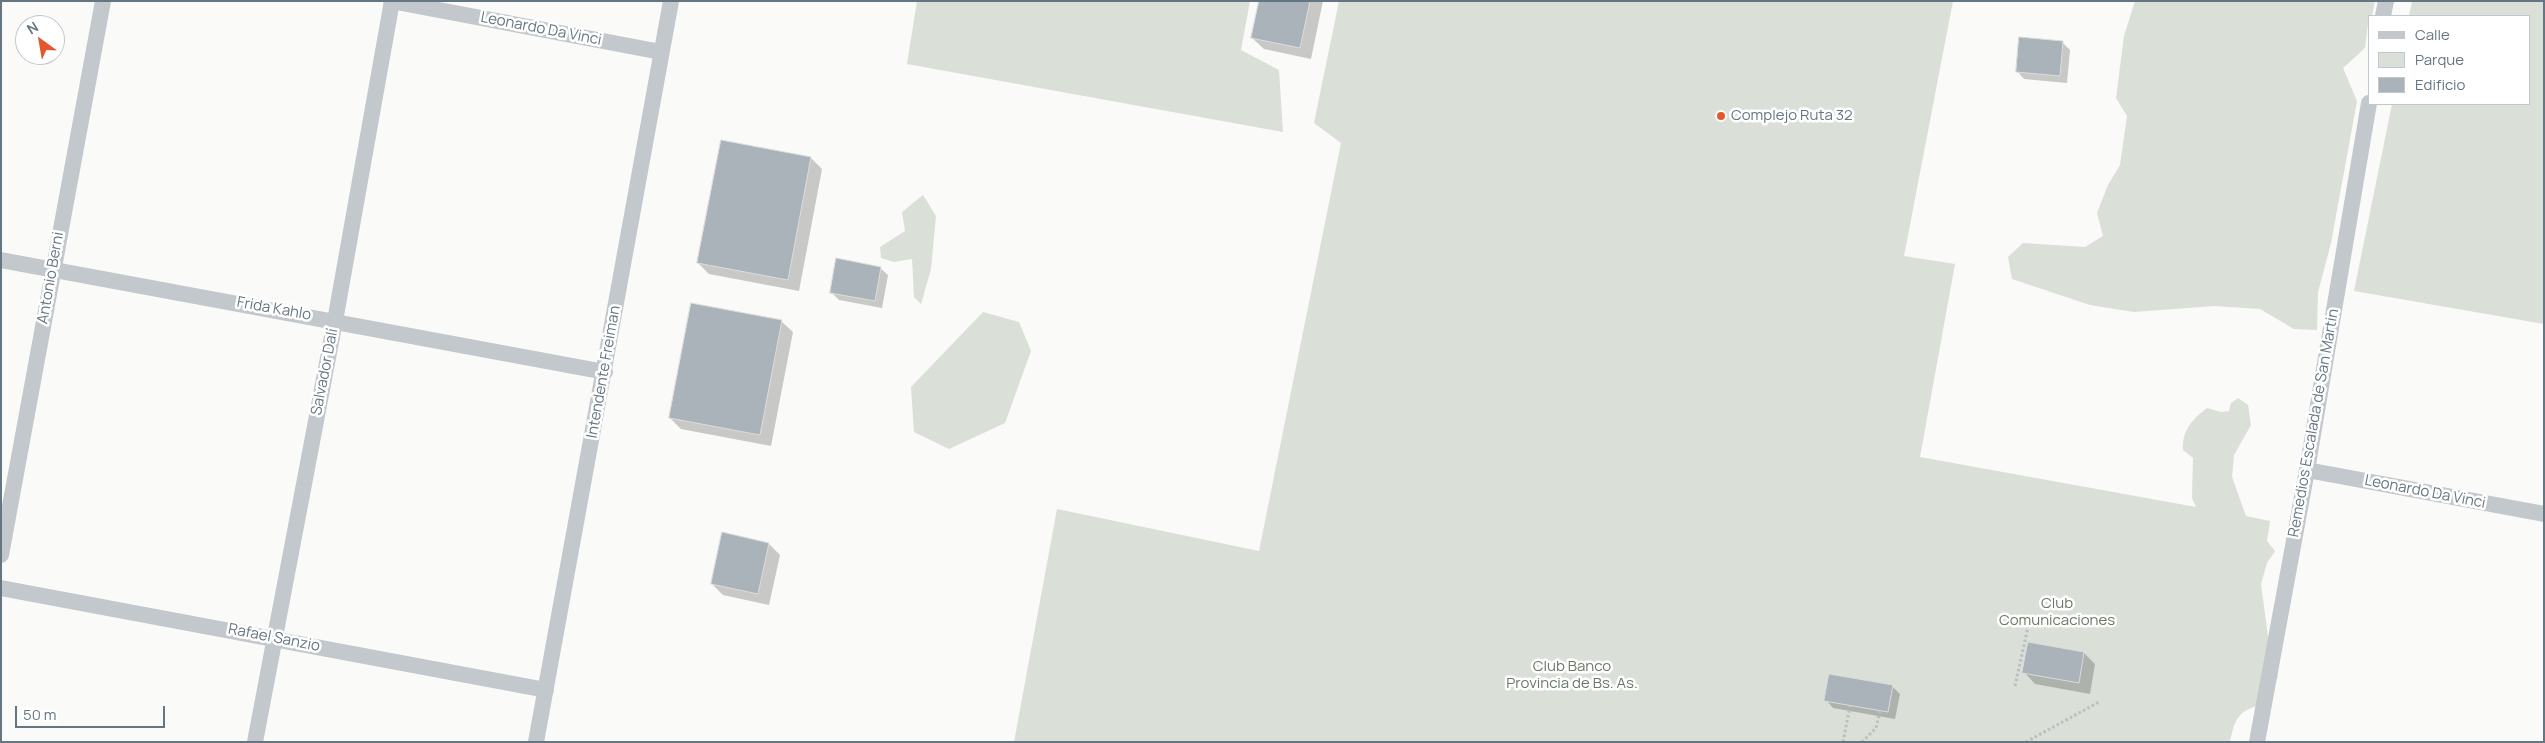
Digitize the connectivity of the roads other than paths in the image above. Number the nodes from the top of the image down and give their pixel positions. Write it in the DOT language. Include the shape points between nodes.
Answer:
graph roads {
  1 [pos="103,1"];
  2 [pos="392,1"];
  3 [pos="671,1"];
  4 [pos="2386,1"];
  5 [pos="2383,15"];
  6 [pos="661,52"];
  7 [pos="2369,105"];
  8 [pos="1,260"];
  9 [pos="53,269"];
  10 [pos="335,321"];
  11 [pos="605,372"];
  12 [pos="2307,470"];
  13 [pos="2544,514"];
  14 [pos="1,555"];
  15 [pos="1,588"];
  16 [pos="274,638"];
  17 [pos="546,690"];
  18 [pos="255,742"];
  19 [pos="536,742"];
  20 [pos="2257,742"];
  1 -- 9 [label="street, Antonio Berni"];
  2 -- 6 [label="street, Leonardo Da Vinci"];
  2 -- 10 [label="street, Salvador Dalí"];
  3 -- 6 [label="street, Intendente Freiman"];
  4 -- 5 [label="street"];
  6 -- 11 [label="street, Intendente Freiman"];
  7 -- 12 [label="street, Remedios Escalada de San Martin"];
  8 -- 9 [label="street, Frida Kahlo"];
  9 -- 10 [label="street, Frida Kahlo"];
  9 -- 14 [label="street, Antonio Berni"];
  10 -- 11 [label="street, Frida Kahlo"];
  10 -- 16 [label="street, Salvador Dalí"];
  11 -- 17 [label="street, Intendente Freiman"];
  12 -- 13 [label="street, Leonardo Da Vinci"];
  12 -- 20 [label="street, Remedios Escalada de San Martin"];
  15 -- 16 [label="street, Rafael Sanzio"];
  16 -- 17 [label="street, Rafael Sanzio"];
  16 -- 18 [label="street, Salvador Dalí"];
  17 -- 19 [label="street, Intendente Freiman"];
}
